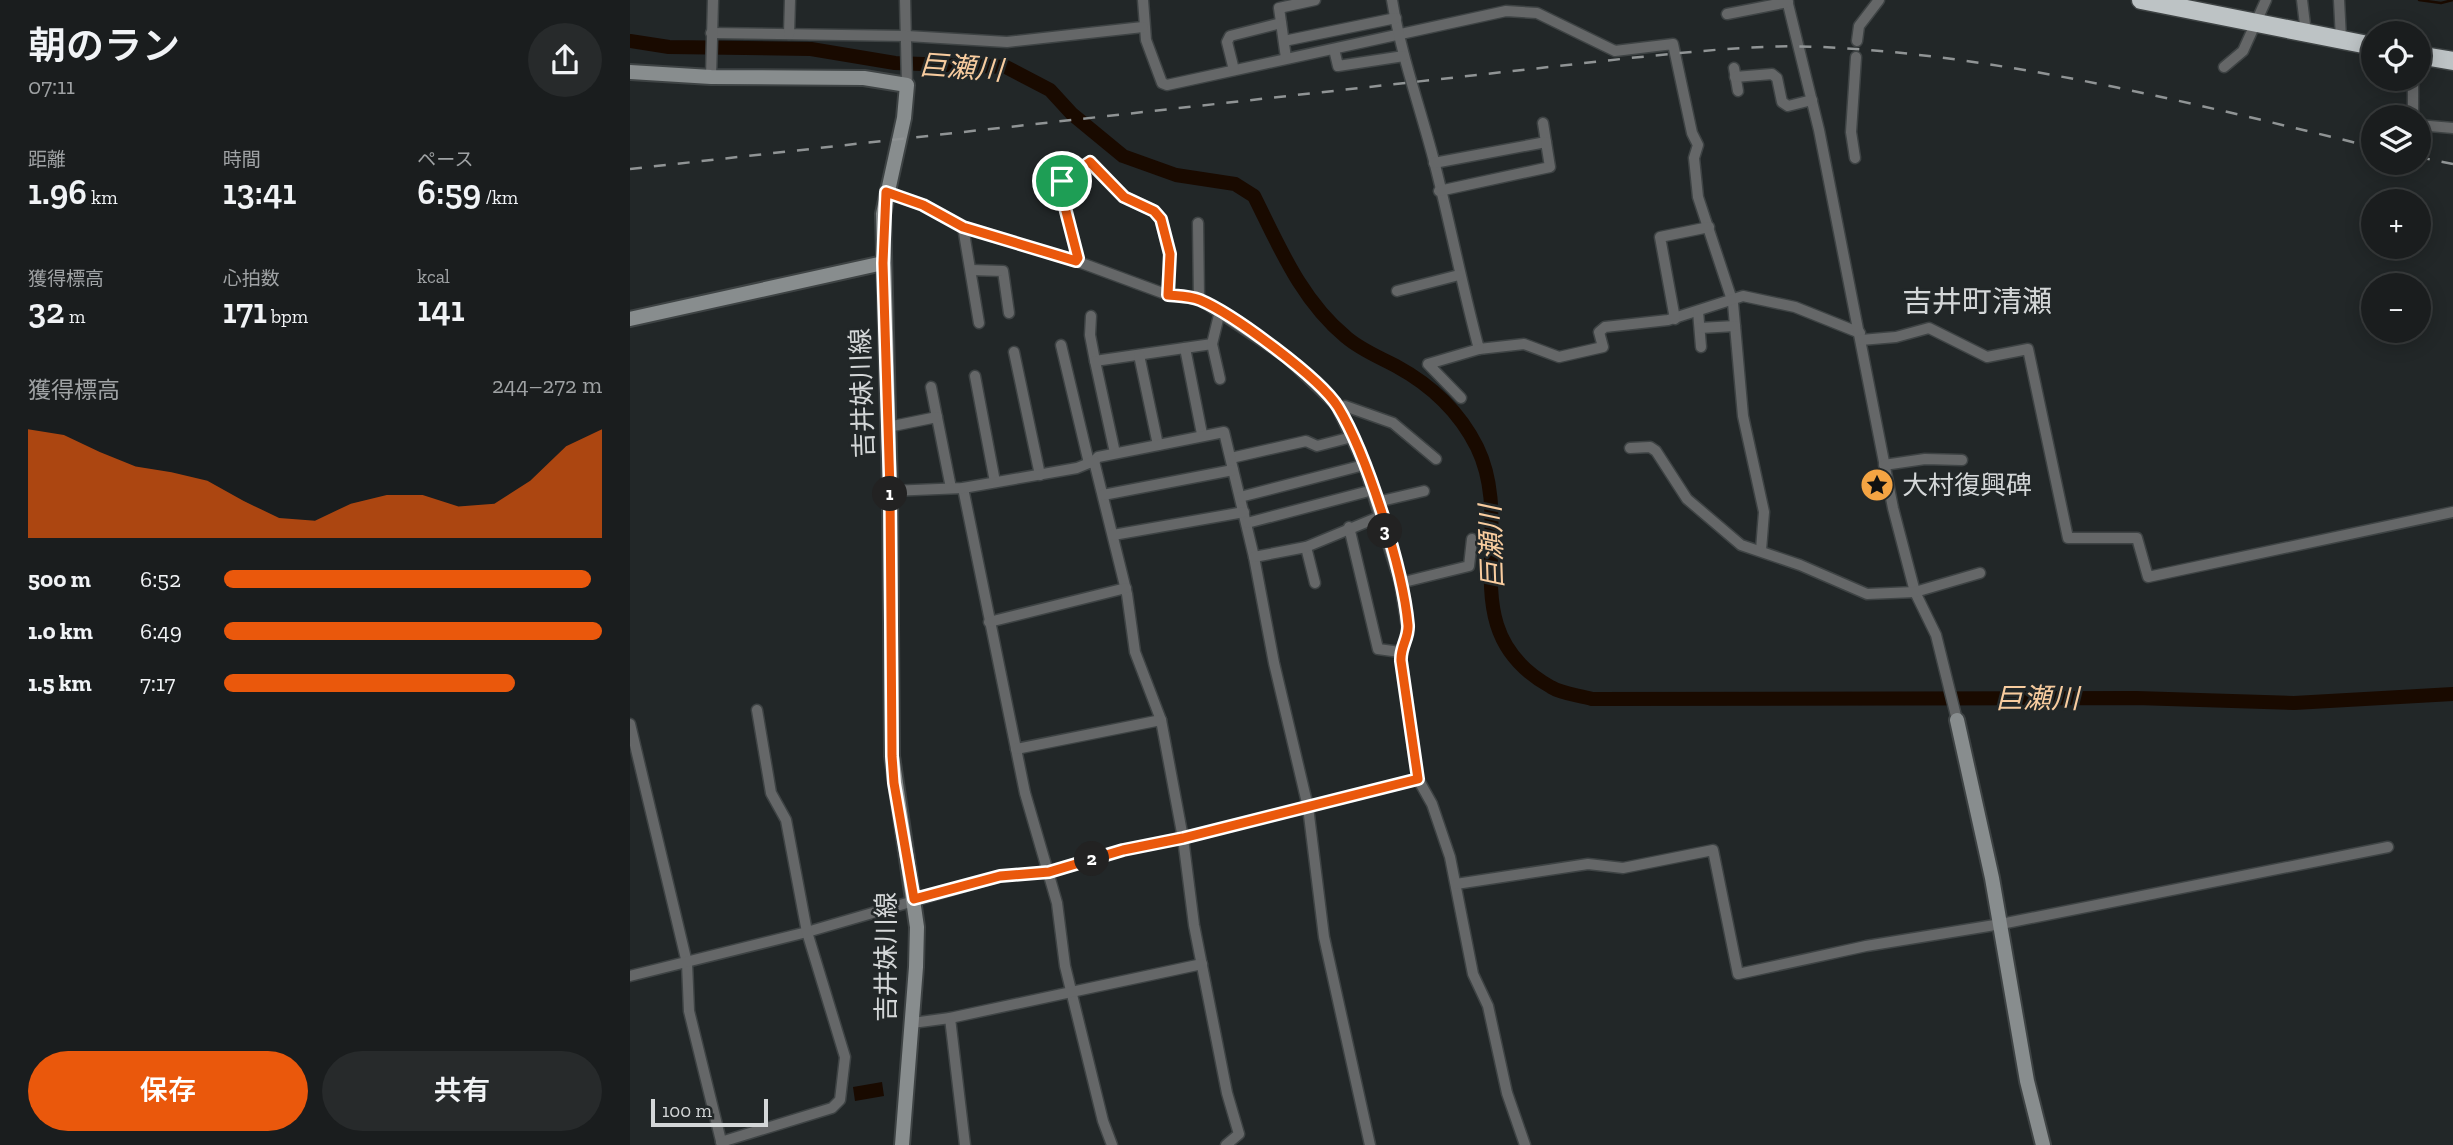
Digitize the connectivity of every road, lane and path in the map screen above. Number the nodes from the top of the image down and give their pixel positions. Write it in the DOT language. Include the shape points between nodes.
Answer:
graph roads {
  1 [pos="713,0"];
  2 [pos="790,0"];
  3 [pos="905,0"];
  4 [pos="1143,0"];
  5 [pos="1315,0"];
  6 [pos="1392,0"];
  7 [pos="1879,0"];
  8 [pos="2141,0"];
  9 [pos="2266,0"];
  10 [pos="2302,0"];
  11 [pos="2339,0"];
  12 [pos="1788,1"];
  13 [pos="1276,4"];
  14 [pos="1727,14"];
  15 [pos="1396,18"];
  16 [pos="1281,23"];
  17 [pos="2257,23"];
  18 [pos="1143,27"];
  19 [pos="2306,33"];
  20 [pos="711,34"];
  21 [pos="789,34"];
  22 [pos="1399,36"];
  23 [pos="907,38"];
  24 [pos="2341,39"];
  25 [pos="1284,41"];
  26 [pos="1857,41"];
  27 [pos="2361,43"];
  28 [pos="1334,49"];
  29 [pos="1404,56"];
  30 [pos="1856,57"];
  31 [pos="2431,57"];
  32 [pos="1286,58"];
  33 [pos="2453,61"];
  34 [pos="2224,66"];
  35 [pos="1234,70"];
  36 [pos="630,72"];
  37 [pos="711,75"];
  38 [pos="907,82"];
  39 [pos="1738,91"];
  40 [pos="1812,100"];
  41 [pos="1543,123"];
  42 [pos="2431,126"];
  43 [pos="2453,128"];
  44 [pos="1546,142"];
  45 [pos="1855,158"];
  46 [pos="1434,163"];
  47 [pos="1439,191"];
  48 [pos="886,192"];
  49 [pos="1198,223"];
  50 [pos="963,227"];
  51 [pos="1709,227"];
  52 [pos="1076,261"];
  53 [pos="883,263"];
  54 [pos="971,270"];
  55 [pos="1459,275"];
  56 [pos="1397,291"];
  57 [pos="1168,295"];
  58 [pos="1735,297"];
  59 [pos="1199,299"];
  60 [pos="1699,311"];
  61 [pos="1220,312"];
  62 [pos="1009,313"];
  63 [pos="1091,316"];
  64 [pos="630,319"];
  65 [pos="1675,319"];
  66 [pos="979,323"];
  67 [pos="1735,326"];
  68 [pos="1700,328"];
  69 [pos="1860,337"];
  70 [pos="1212,344"];
  71 [pos="1061,345"];
  72 [pos="1701,347"];
  73 [pos="1185,348"];
  74 [pos="1479,349"];
  75 [pos="1014,352"];
  76 [pos="1139,355"];
  77 [pos="1095,362"];
  78 [pos="975,376"];
  79 [pos="1220,379"];
  80 [pos="931,387"];
  81 [pos="1461,398"];
  82 [pos="1339,409"];
  83 [pos="937,417"];
  84 [pos="888,427"];
  85 [pos="1202,434"];
  86 [pos="1352,437"];
  87 [pos="1158,445"];
  88 [pos="1630,448"];
  89 [pos="1115,453"];
  90 [pos="1231,458"];
  91 [pos="1436,459"];
  92 [pos="1962,460"];
  93 [pos="1092,462"];
  94 [pos="1364,465"];
  95 [pos="1884,465"];
  96 [pos="1233,470"];
  97 [pos="1040,475"];
  98 [pos="995,482"];
  99 [pos="951,488"];
  100 [pos="963,488"];
  101 [pos="1373,490"];
  102 [pos="890,491"];
  103 [pos="1424,491"];
  104 [pos="1103,495"];
  105 [pos="1240,497"];
  106 [pos="1377,502"];
  107 [pos="1244,512"];
  108 [pos="2453,512"];
  109 [pos="1381,516"];
  110 [pos="1247,523"];
  111 [pos="1349,527"];
  112 [pos="1114,535"];
  113 [pos="1472,539"];
  114 [pos="1306,547"];
  115 [pos="1761,550"];
  116 [pos="1254,557"];
  117 [pos="1980,573"];
  118 [pos="1315,583"];
  119 [pos="1400,583"];
  120 [pos="1126,588"];
  121 [pos="1915,592"];
  122 [pos="989,622"];
  123 [pos="1401,652"];
  124 [pos="757,710"];
  125 [pos="1161,720"];
  126 [pos="1956,720"];
  127 [pos="630,724"];
  128 [pos="1016,749"];
  129 [pos="1418,779"];
  130 [pos="1308,807"];
  131 [pos="1183,838"];
  132 [pos="2388,847"];
  133 [pos="1049,872"];
  134 [pos="1456,884"];
  135 [pos="914,899"];
  136 [pos="2001,924"];
  137 [pos="807,932"];
  138 [pos="687,963"];
  139 [pos="1202,964"];
  140 [pos="630,976"];
  141 [pos="1071,992"];
  142 [pos="950,1018"];
  143 [pos="912,1023"];
  144 [pos="1240,1140"];
  145 [pos="721,1144"];
  146 [pos="902,1145"];
  147 [pos="965,1145"];
  148 [pos="1112,1145"];
  149 [pos="1226,1145"];
  150 [pos="1370,1145"];
  151 [pos="1525,1145"];
  152 [pos="2043,1145"];
  1 -- 20 [label="street"];
  2 -- 21 [label="street"];
  3 -- 23 [label="street"];
  4 -- 18 [label="street"];
  5 -- 13 [label="street"];
  6 -- 15 [label="street"];
  7 -- 26 [label="street" via="1859,26"];
  8 -- 17 [label="highway"];
  9 -- 17 [label="street"];
  10 -- 19 [label="street"];
  11 -- 24 [label="street"];
  12 -- 14 [label="street"];
  12 -- 40 [label="street"];
  13 -- 16 [label="street"];
  15 -- 22 [label="street"];
  15 -- 25 [label="street"];
  16 -- 25 [label="street"];
  16 -- 35 [label="street" via="1230,36 1227,42"];
  17 -- 19 [label="highway"];
  17 -- 34 [label="street" via="2243,51"];
  18 -- 23 [label="street" via="1007,42"];
  18 -- 35 [label="street" via="1162,83"];
  19 -- 24 [label="highway"];
  20 -- 21 [label="street"];
  20 -- 37 [label="street"];
  21 -- 23 [label="street"];
  22 -- 28 [label="street"];
  22 -- 29 [label="street"];
  22 -- 51 [label="street" via="1523,10 1615,51 1673,44 1698,145 1695,183"];
  23 -- 38 [label="street"];
  24 -- 27 [label="highway"];
  25 -- 32 [label="street"];
  28 -- 29 [label="street" via="1338,66"];
  28 -- 32 [label="street"];
  29 -- 46 [label="street"];
  30 -- 45 [label="street" via="1851,132"];
  31 -- 33 [label="highway"];
  32 -- 35 [label="street"];
  36 -- 37 [label="main road"];
  37 -- 38 [label="main road"];
  38 -- 48 [label="main road, 吉井妹川線" via="904,118"];
  39 -- 40 [label="street" via="1735,72 1772,74 1782,102 1788,106"];
  40 -- 69 [label="street"];
  41 -- 44 [label="street"];
  42 -- 43 [label="street"];
  44 -- 46 [label="street"];
  44 -- 47 [label="street" via="1550,167"];
  46 -- 47 [label="street"];
  47 -- 55 [label="street"];
  48 -- 50 [label="street"];
  48 -- 53 [label="main road, 吉井妹川線"];
  49 -- 59 [label="street"];
  50 -- 52 [label="street"];
  50 -- 54 [label="street"];
  51 -- 58 [label="street"];
  51 -- 65 [label="street" via="1660,237"];
  52 -- 57 [label="street"];
  52 -- 57 [label="street" via="1060,188 1062,181 1090,162 1124,197 1161,219 1170,254"];
  53 -- 64 [label="main road"];
  53 -- 84 [label="main road, 吉井妹川線"];
  54 -- 62 [label="street" via="1003,271"];
  54 -- 66 [label="street"];
  55 -- 56 [label="street"];
  55 -- 74 [label="street"];
  57 -- 59 [label="street"];
  58 -- 60 [label="street"];
  58 -- 67 [label="street"];
  58 -- 69 [label="street" via="1795,307"];
  59 -- 61 [label="street"];
  60 -- 65 [label="street"];
  60 -- 68 [label="street"];
  61 -- 70 [label="street"];
  61 -- 82 [label="street" via="1286,357"];
  63 -- 77 [label="street"];
  65 -- 74 [label="street" via="1605,327 1600,332 1603,347 1559,357 1524,344"];
  67 -- 68 [label="street"];
  67 -- 115 [label="street" via="1743,416 1764,512"];
  68 -- 72 [label="street"];
  69 -- 95 [label="street"];
  69 -- 108 [label="street" via="1896,337 1929,328 1987,357 2028,349 2068,538 2137,538 2148,577"];
  70 -- 73 [label="street"];
  70 -- 79 [label="street"];
  71 -- 93 [label="street"];
  73 -- 76 [label="street"];
  73 -- 85 [label="street"];
  74 -- 81 [label="street" via="1428,364"];
  75 -- 97 [label="street"];
  76 -- 77 [label="street"];
  76 -- 87 [label="street"];
  77 -- 89 [label="street"];
  78 -- 98 [label="street"];
  80 -- 83 [label="street"];
  82 -- 86 [label="street"];
  82 -- 91 [label="street" via="1345,406 1393,423"];
  83 -- 84 [label="street"];
  83 -- 99 [label="street"];
  84 -- 102 [label="main road, 吉井妹川線"];
  85 -- 87 [label="street"];
  85 -- 90 [label="street" via="1224,432"];
  86 -- 90 [label="street" via="1317,446 1306,441"];
  86 -- 94 [label="street"];
  87 -- 89 [label="street"];
  88 -- 115 [label="street" via="1656,451 1680,491 1703,516 1741,545"];
  89 -- 93 [label="street"];
  90 -- 96 [label="street"];
  92 -- 95 [label="street"];
  93 -- 97 [label="street"];
  93 -- 104 [label="street"];
  94 -- 101 [label="street"];
  94 -- 105 [label="street"];
  95 -- 121 [label="street"];
  96 -- 104 [label="street"];
  96 -- 105 [label="street"];
  97 -- 98 [label="street"];
  98 -- 100 [label="street"];
  99 -- 100 [label="street"];
  99 -- 102 [label="street"];
  100 -- 122 [label="street"];
  101 -- 106 [label="street"];
  101 -- 110 [label="street"];
  102 -- 135 [label="main road, 吉井妹川線" via="892,756"];
  103 -- 106 [label="street"];
  104 -- 112 [label="street"];
  105 -- 107 [label="street"];
  106 -- 109 [label="street"];
  107 -- 110 [label="street"];
  107 -- 112 [label="street"];
  109 -- 111 [label="street"];
  109 -- 119 [label="street"];
  110 -- 116 [label="street"];
  111 -- 114 [label="street"];
  111 -- 123 [label="street" via="1378,649"];
  112 -- 120 [label="street"];
  113 -- 119 [label="street" via="1469,566"];
  114 -- 116 [label="street"];
  114 -- 118 [label="street"];
  115 -- 121 [label="street" via="1867,594"];
  116 -- 130 [label="street" via="1273,663"];
  117 -- 121 [label="street"];
  119 -- 123 [label="street" via="1408,634"];
  120 -- 122 [label="street"];
  120 -- 125 [label="street" via="1135,652"];
  121 -- 126 [label="street" via="1937,635"];
  122 -- 128 [label="street"];
  123 -- 129 [label="street"];
  124 -- 137 [label="street" via="771,793 786,820"];
  125 -- 128 [label="street"];
  125 -- 131 [label="street"];
  126 -- 136 [label="main road"];
  127 -- 138 [label="street"];
  128 -- 133 [label="street"];
  129 -- 130 [label="street"];
  129 -- 134 [label="street" via="1440,823"];
  130 -- 131 [label="street"];
  130 -- 150 [label="street" via="1324,937"];
  131 -- 133 [label="street"];
  131 -- 139 [label="street"];
  132 -- 136 [label="street"];
  133 -- 135 [label="street" via="1000,876"];
  133 -- 141 [label="street"];
  134 -- 136 [label="street" via="1588,864 1623,868 1713,850 1738,974 1871,945"];
  134 -- 151 [label="street" via="1473,974 1488,1006 1507,1093"];
  135 -- 137 [label="street"];
  135 -- 143 [label="main road, 吉井妹川線"];
  136 -- 152 [label="main road" via="2026,1081"];
  137 -- 138 [label="street"];
  137 -- 145 [label="street" via="845,1057 840,1100 832,1108"];
  138 -- 140 [label="street"];
  138 -- 145 [label="street" via="690,1011"];
  139 -- 141 [label="street"];
  139 -- 144 [label="street"];
  141 -- 142 [label="street"];
  141 -- 148 [label="street"];
  142 -- 143 [label="street"];
  142 -- 147 [label="street"];
  143 -- 146 [label="main road, 吉井妹川線"];
  144 -- 149 [label="street"];
}
